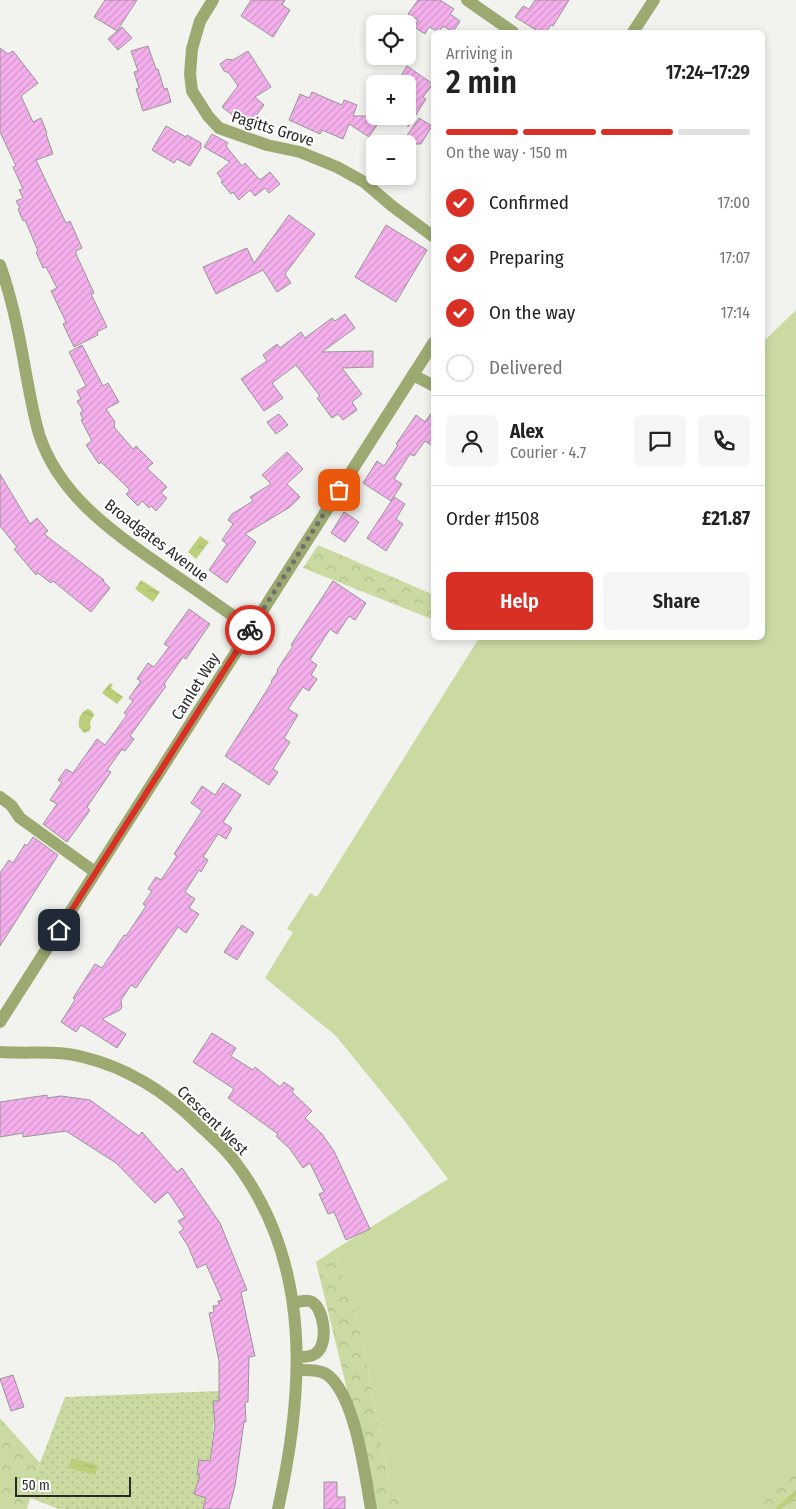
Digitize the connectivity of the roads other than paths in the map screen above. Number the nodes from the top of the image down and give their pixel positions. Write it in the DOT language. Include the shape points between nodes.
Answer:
graph roads {
  1 [pos="213,0"];
  2 [pos="468,0"];
  3 [pos="654,0"];
  4 [pos="510,30"];
  5 [pos="634,30"];
  6 [pos="431,235"];
  7 [pos="0,264"];
  8 [pos="431,346"];
  9 [pos="412,375"];
  10 [pos="431,384"];
  11 [pos="251,628"];
  12 [pos="0,797"];
  13 [pos="95,872"];
  14 [pos="0,1022"];
  15 [pos="0,1052"];
  16 [pos="293,1303"];
  17 [pos="297,1363"];
  18 [pos="278,1509"];
  19 [pos="371,1509"];
  1 -- 6 [label="street, Pagitts Grove" via="200,21 192,49 190,74 192,91 219,128 267,145 300,152 337,167 364,182"];
  2 -- 4 [label="street"];
  3 -- 5 [label="street"];
  7 -- 11 [label="street, Broadgates Avenue" via="19,333 40,435 61,477 104,524"];
  8 -- 9 [label="street, Camlet Way"];
  9 -- 10 [label="street"];
  9 -- 11 [label="street, Camlet Way"];
  11 -- 13 [label="street, Camlet Way"];
  12 -- 13 [label="street" via="20,818"];
  13 -- 14 [label="street, Camlet Way"];
  15 -- 16 [label="street, Crescent West" via="60,1053 102,1063 153,1087 189,1115 236,1162 250,1184 274,1231"];
  16 -- 17 [label="street, Crescent West"];
  16 -- 17 [label="street" via="309,1301 315,1304 320,1312 325,1338 320,1350"];
  17 -- 18 [label="street, Crescent West" via="293,1427"];
  17 -- 19 [label="street" via="330,1376 344,1396 361,1451"];
}
